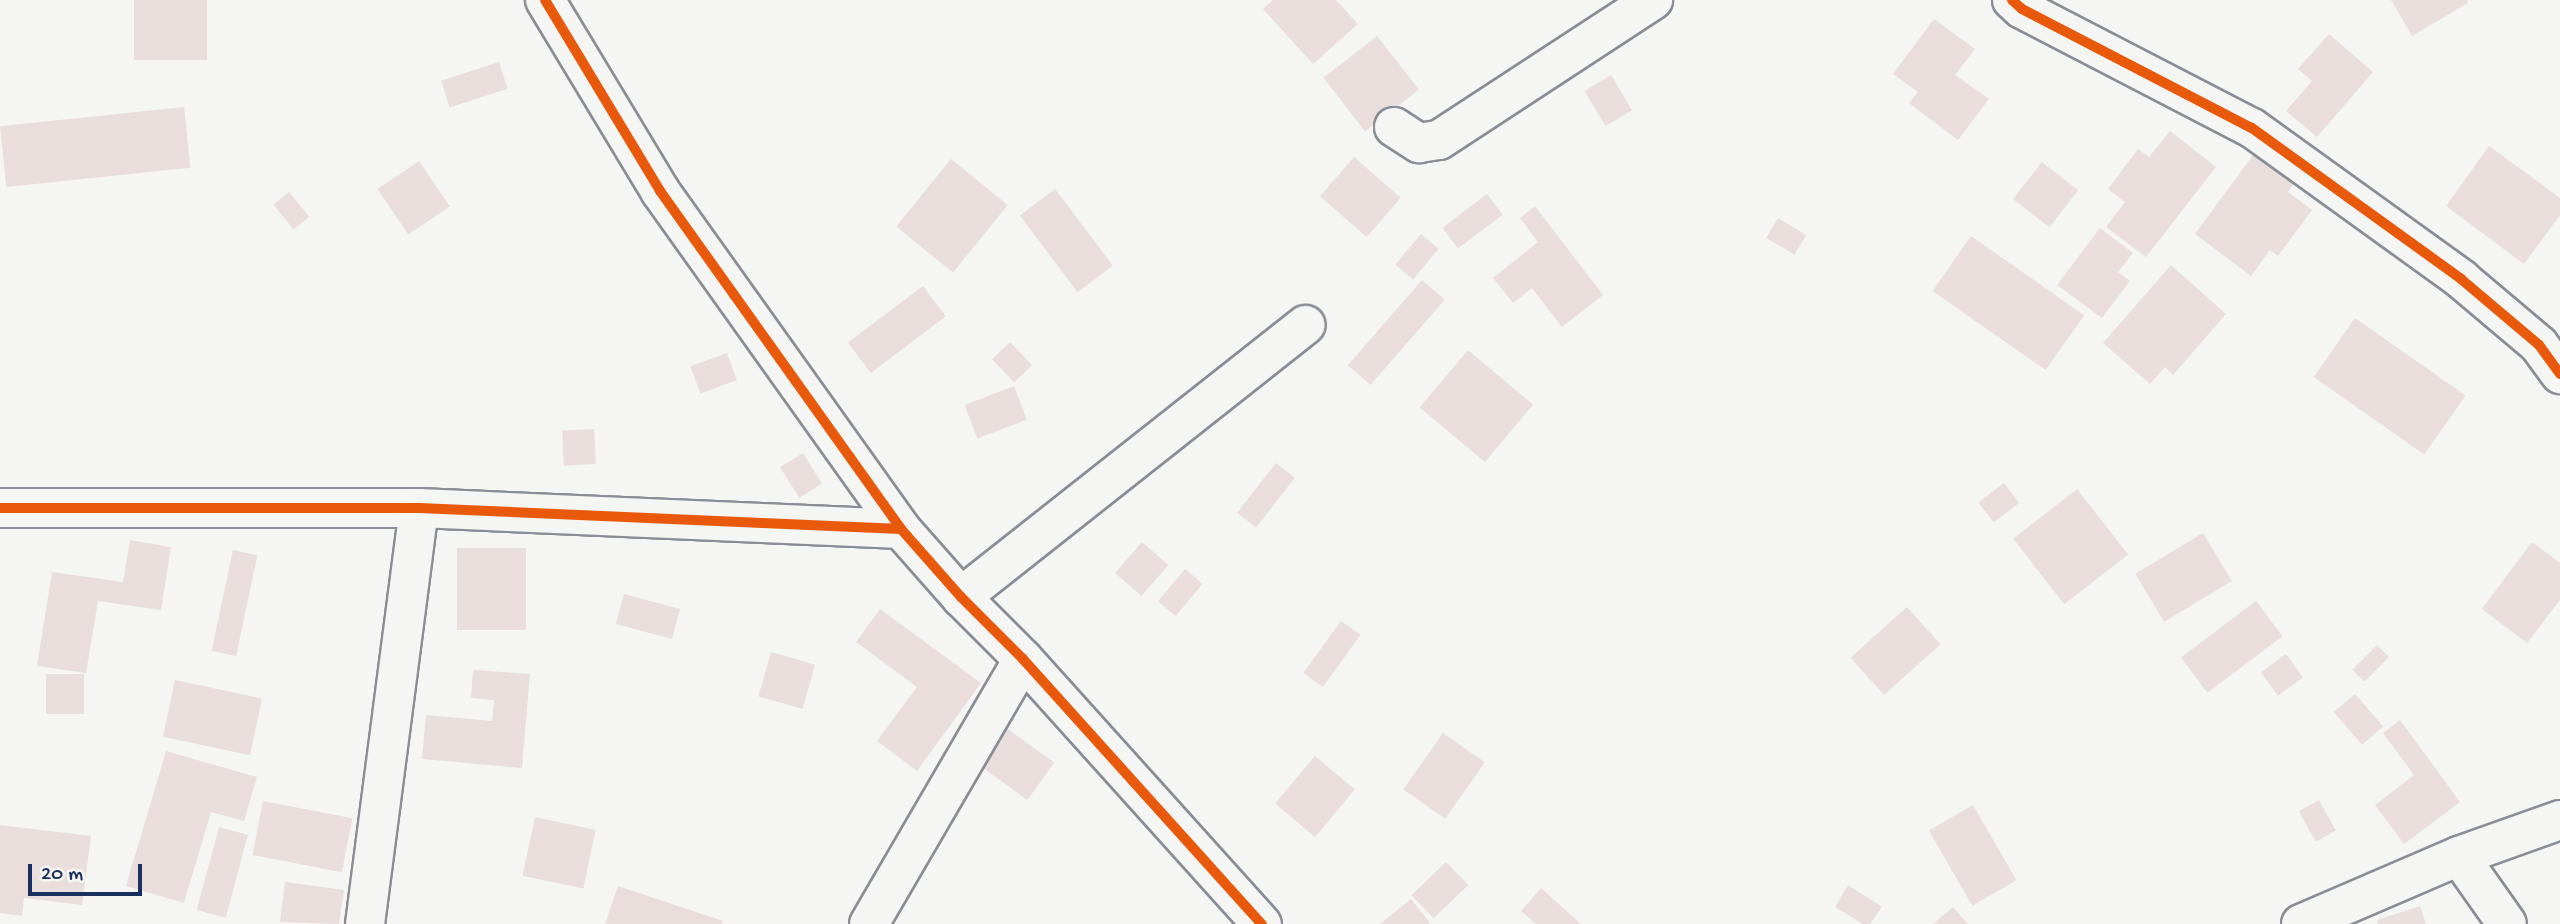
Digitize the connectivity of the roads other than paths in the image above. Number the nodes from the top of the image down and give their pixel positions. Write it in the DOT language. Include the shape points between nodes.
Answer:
graph roads {
  1 [pos="545,0"];
  2 [pos="1653,0"];
  3 [pos="2012,0"];
  4 [pos="1394,127"];
  5 [pos="1306,325"];
  6 [pos="2560,373"];
  7 [pos="0,508"];
  8 [pos="419,508"];
  9 [pos="901,529"];
  10 [pos="961,597"];
  11 [pos="1023,659"];
  12 [pos="2560,820"];
  13 [pos="2459,856"];
  14 [pos="365,924"];
  15 [pos="869,924"];
  16 [pos="1262,924"];
  17 [pos="2301,924"];
  18 [pos="2507,924"];
  1 -- 9 [label="street" via="660,191"];
  2 -- 4 [label="street" via="1439,140 1419,143"];
  3 -- 6 [label="street" via="2252,128 2461,279 2539,345"];
  5 -- 10 [label="street"];
  7 -- 8 [label="street"];
  8 -- 9 [label="street"];
  8 -- 14 [label="street"];
  9 -- 10 [label="street"];
  10 -- 11 [label="street"];
  11 -- 15 [label="street"];
  11 -- 16 [label="street"];
  12 -- 13 [label="street"];
  13 -- 17 [label="street"];
  13 -- 18 [label="street"];
}
